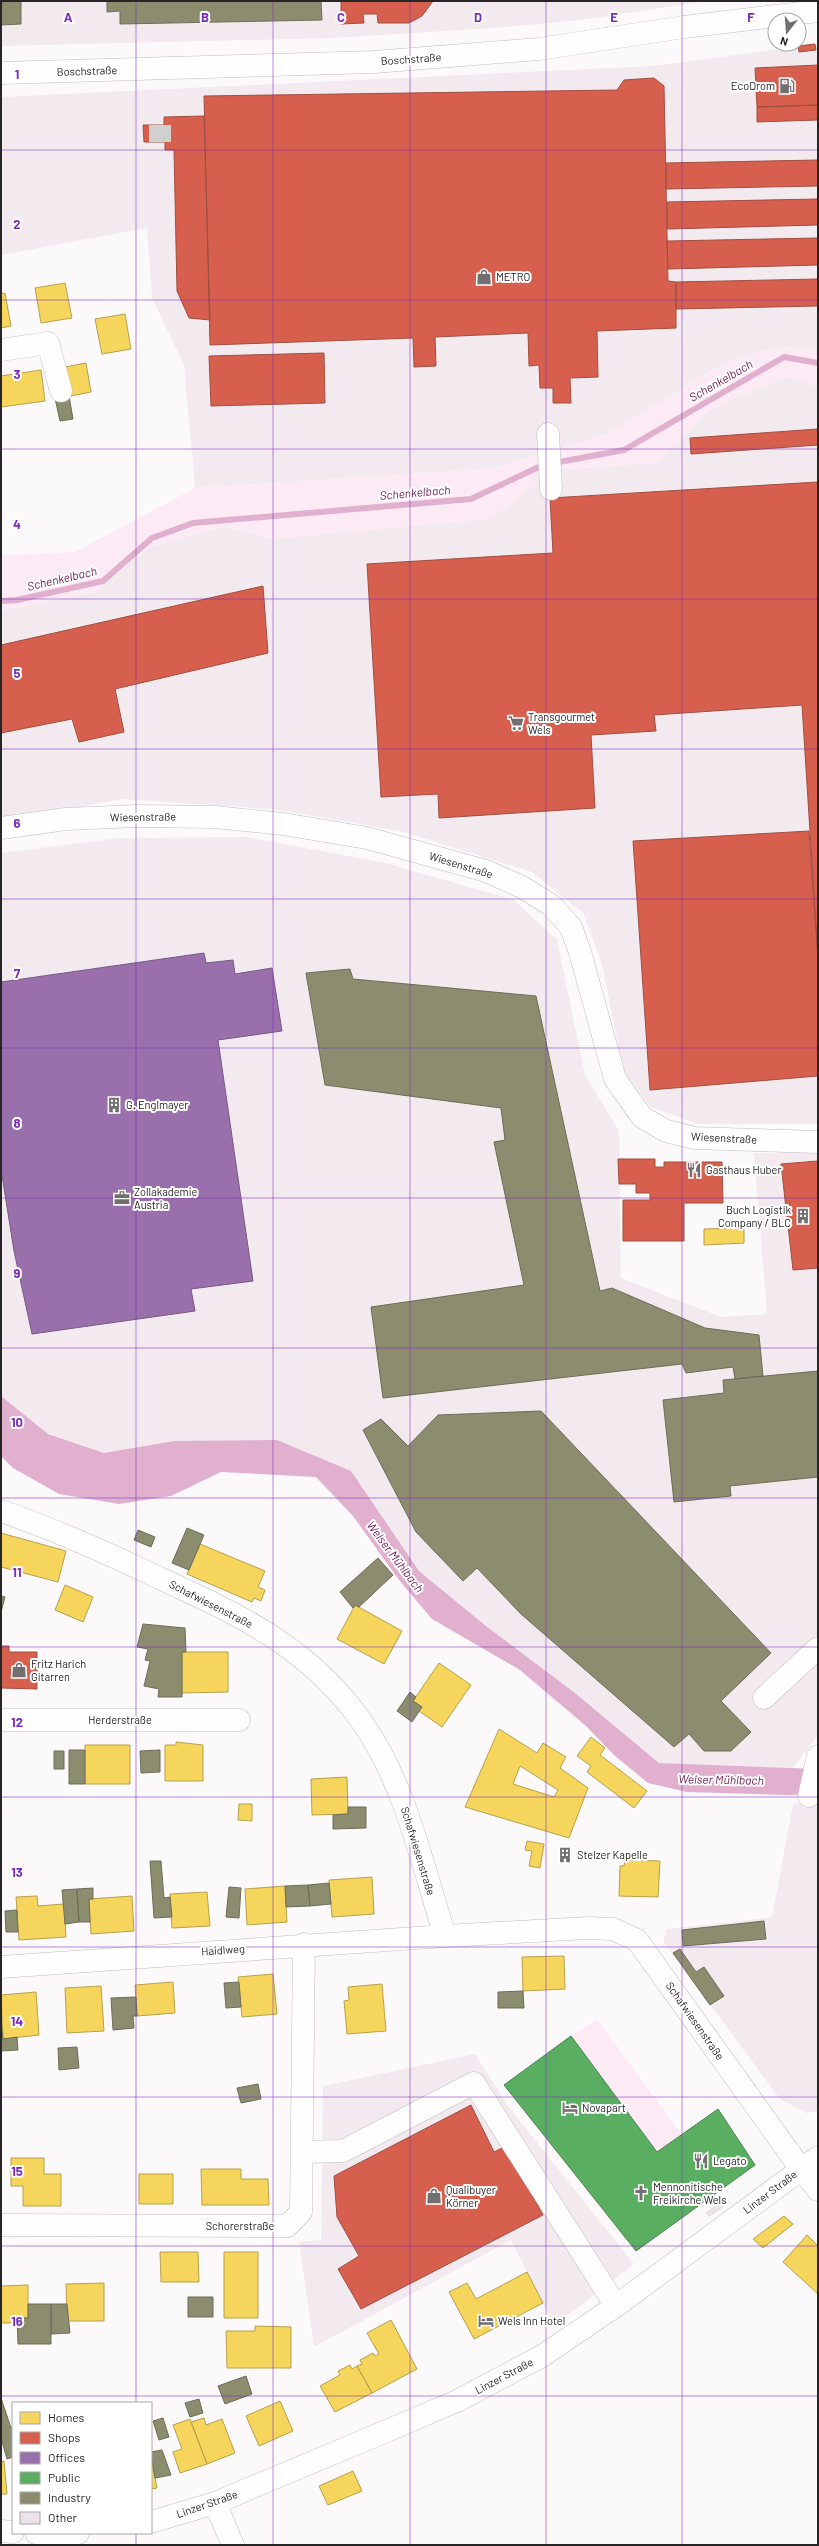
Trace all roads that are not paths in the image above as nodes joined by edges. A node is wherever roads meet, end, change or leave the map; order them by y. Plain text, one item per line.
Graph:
1 (818, 11) edge
2 (1, 73) edge
3 (1, 350) edge
4 (61, 391) dead end
5 (548, 434) dead end
6 (551, 489) dead end
7 (1, 828) edge
8 (818, 1142) edge
9 (1, 1512) edge
10 (818, 1648) edge
11 (764, 1698) dead end
12 (1, 1720) edge
13 (239, 1720) dead end
14 (816, 1762) edge
15 (809, 1796) dead end
16 (444, 1936) junction
17 (304, 1944) junction
18 (1, 1967) edge
19 (302, 2152) junction
20 (809, 2163) edge
21 (818, 2190) edge
22 (1, 2225) edge
23 (616, 2306) junction
24 (215, 2503) junction
25 (152, 2522) edge
26 (233, 2545) edge

1 - 2 street, Boschstraße
3 - 4 street
5 - 6 street
7 - 8 street, Wiesenstraße
9 - 16 street, Schafwiesenstraße
10 - 11 street
12 - 13 street, Herderstraße
14 - 15 street
16 - 17 street, Haidlweg
16 - 20 street, Schafwiesenstraße
17 - 18 street, Haidlweg
17 - 19 street, Schorerstraße
19 - 22 street, Schorerstraße
19 - 23 street
20 - 21 street, Schafwiesenstraße
20 - 23 street, Linzer Straße
23 - 24 street, Linzer Straße
24 - 25 street, Linzer Straße
24 - 26 street

